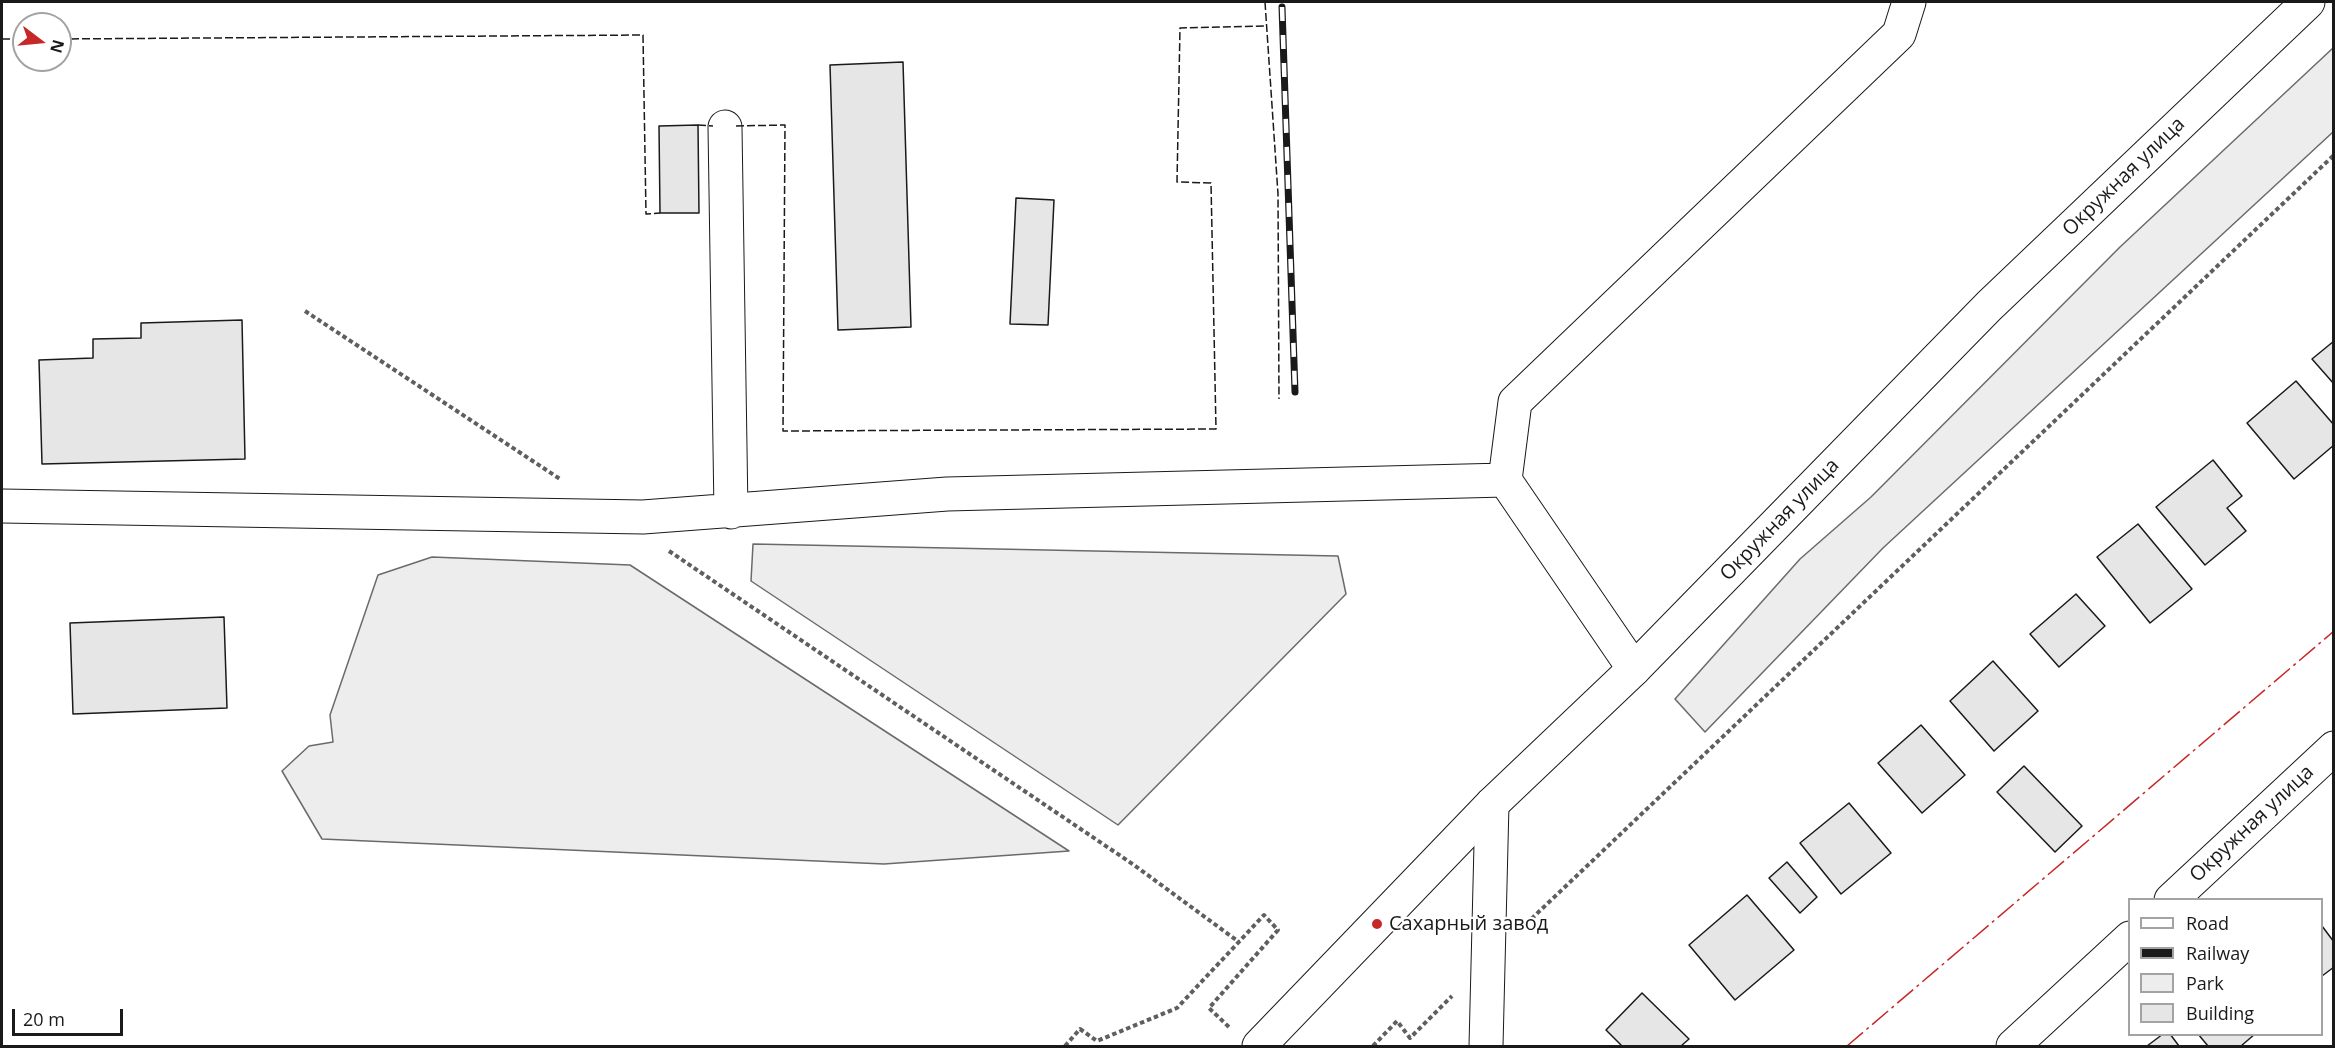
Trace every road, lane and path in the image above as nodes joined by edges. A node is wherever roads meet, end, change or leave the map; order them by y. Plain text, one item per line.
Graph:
1 (1909, 2) edge
2 (2308, 2) edge
3 (725, 127) dead end
4 (2334, 155) edge
5 (305, 311) dead end
6 (1504, 480) junction
7 (569, 484) dead end
8 (2, 507) edge
9 (730, 512) junction
10 (667, 550) dead end
11 (1634, 669) junction
12 (2334, 748) edge
13 (1492, 804) junction
14 (2173, 898) edge
15 (2128, 940) edge
16 (1239, 942) junction
17 (1488, 960) junction
18 (1209, 1008) dead end
19 (1065, 1047) edge
20 (1259, 1047) edge
21 (1373, 1047) edge
22 (1486, 1047) edge
23 (2013, 1047) edge

1 - 6 main road
2 - 11 main road, Окружная улица
3 - 9 main road
4 - 17 path
5 - 7 path
6 - 9 main road
6 - 11 main road
8 - 9 main road
10 - 16 path
11 - 13 main road, Окружная улица
12 - 14 main road, Окружная улица
13 - 17 main road
13 - 20 main road, Окружная улица
15 - 23 main road
16 - 18 path
16 - 19 path
17 - 21 path
17 - 22 main road

